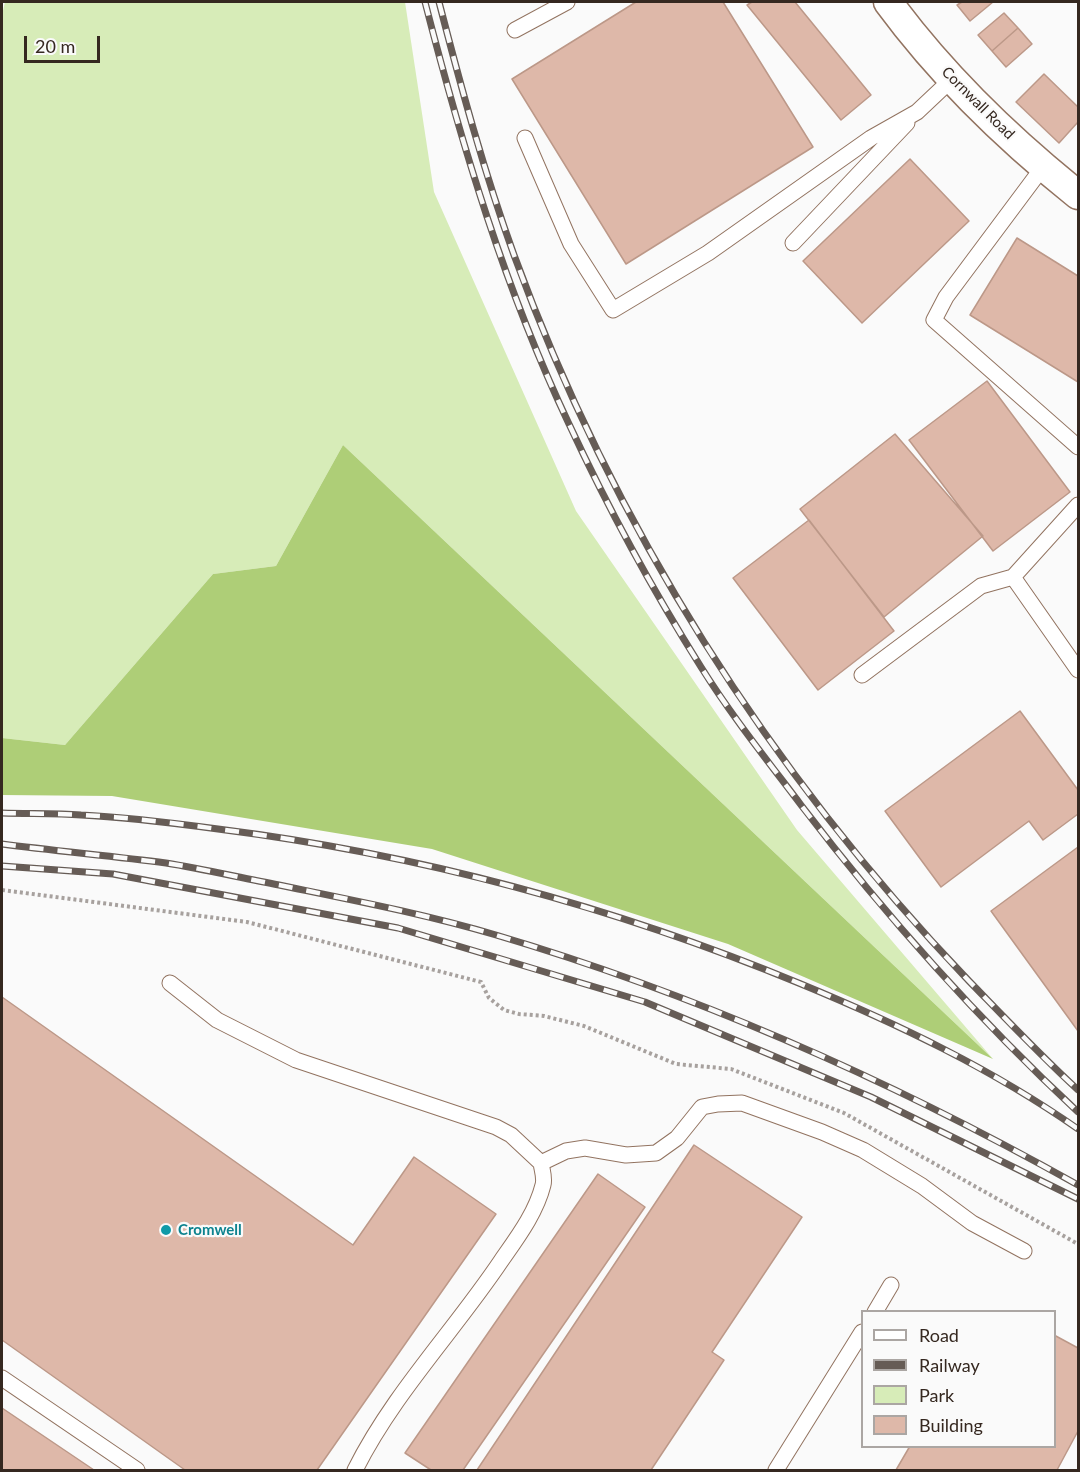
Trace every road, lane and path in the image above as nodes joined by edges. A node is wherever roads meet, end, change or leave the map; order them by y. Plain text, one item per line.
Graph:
1 (567, 2) edge
2 (888, 2) edge
3 (515, 30) dead end
4 (952, 79) junction
5 (917, 112) junction
6 (525, 138) dead end
7 (1043, 167) junction
8 (1078, 195) edge
9 (793, 243) dead end
10 (1078, 447) edge
11 (1078, 505) edge
12 (1013, 577) junction
13 (1078, 670) edge
14 (862, 675) dead end
15 (2, 890) edge
16 (170, 983) dead end
17 (541, 1163) junction
18 (1078, 1244) edge
19 (1024, 1251) dead end
20 (891, 1285) dead end
21 (876, 1310) edge
22 (861, 1334) edge
23 (2, 1378) edge
24 (136, 1470) edge
25 (355, 1470) edge
26 (776, 1470) edge

1 - 3 lane
2 - 4 street, Cornwall Road
4 - 5 lane
4 - 7 street, Cornwall Road
5 - 6 lane
5 - 9 lane
7 - 8 street, Cornwall Road
7 - 10 lane
11 - 12 lane
12 - 13 lane
12 - 14 lane
15 - 18 path
16 - 17 lane
17 - 19 lane
17 - 25 lane
20 - 21 lane
22 - 26 lane
23 - 24 lane

